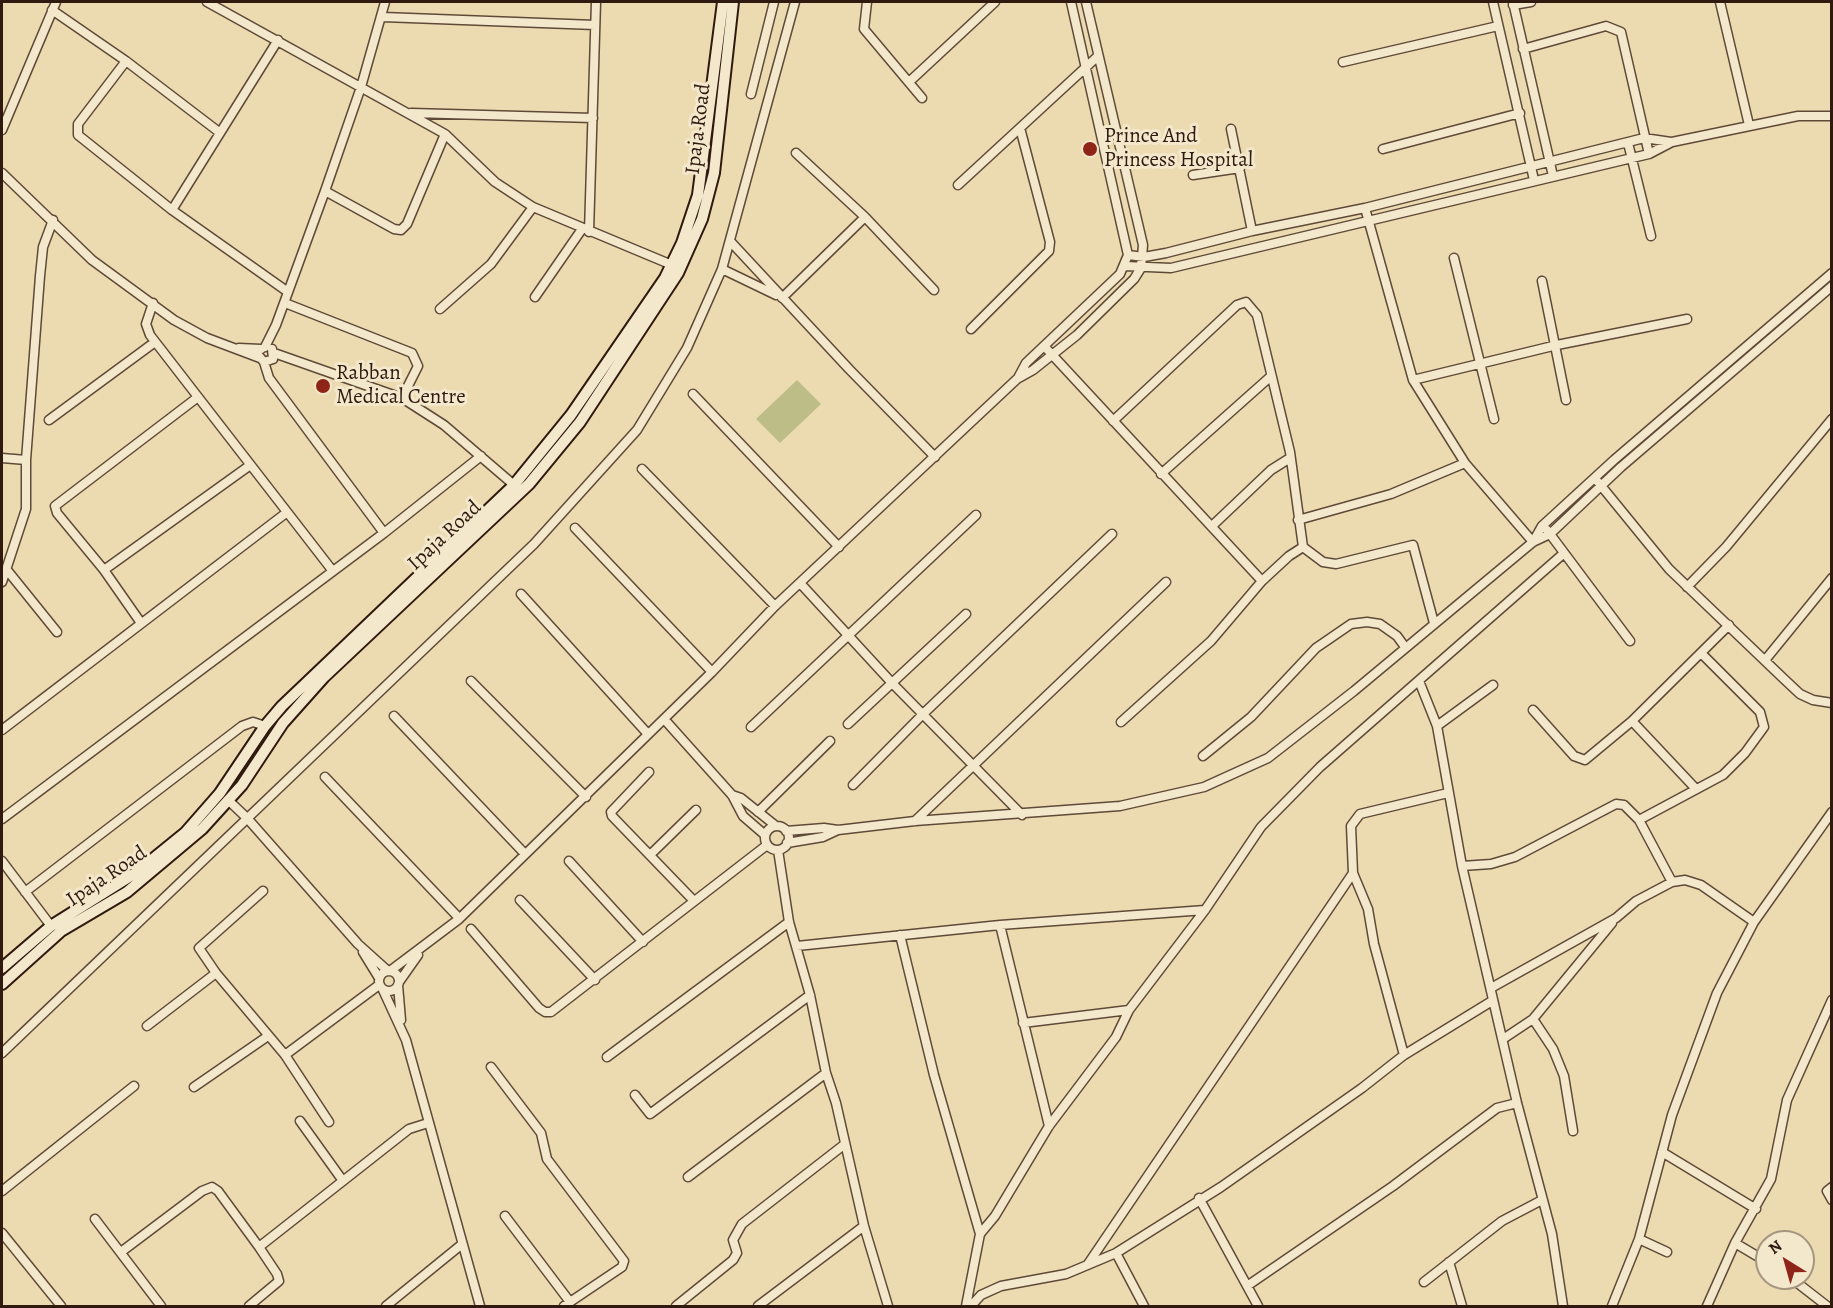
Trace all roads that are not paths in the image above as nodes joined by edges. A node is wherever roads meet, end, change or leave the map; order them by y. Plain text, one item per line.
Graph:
1 (207, 2) edge
2 (227, 2) edge
3 (385, 2) edge
4 (596, 2) edge
5 (774, 2) edge
6 (795, 2) edge
7 (867, 2) edge
8 (995, 2) edge
9 (1071, 2) edge
10 (1086, 2) edge
11 (1494, 2) edge
12 (1531, 2) edge
13 (1720, 2) edge
14 (728, 3) edge
15 (1513, 3) edge
16 (54, 6) edge
17 (221, 10) junction
18 (383, 17) junction
19 (595, 25) junction
20 (1498, 26) junction
21 (278, 40) junction
22 (1523, 49) junction
23 (1098, 56) junction
24 (126, 61) junction
25 (1343, 62) dead end
26 (1084, 69) junction
27 (909, 82) junction
28 (361, 87) junction
29 (751, 94) dead end
30 (922, 98) dead end
31 (408, 113) junction
32 (1520, 113) junction
33 (1832, 116) edge
34 (593, 118) junction
35 (1749, 125) junction
36 (1020, 128) junction
37 (1231, 129) dead end
38 (2, 130) edge
39 (219, 132) junction
40 (445, 134) junction
41 (1644, 138) junction
42 (1672, 142) junction
43 (1628, 143) junction
44 (1383, 149) dead end
45 (796, 153) dead end
46 (1649, 154) junction
47 (1632, 158) junction
48 (1549, 160) junction
49 (1530, 166) junction
50 (1240, 168) junction
51 (2, 173) edge
52 (1193, 175) dead end
53 (1552, 176) junction
54 (1534, 180) junction
55 (958, 185) dead end
56 (325, 191) junction
57 (533, 207) junction
58 (1365, 208) junction
59 (172, 210) junction
60 (865, 217) junction
61 (1369, 219) junction
62 (53, 220) junction
63 (586, 230) junction
64 (1252, 231) junction
65 (1650, 236) dead end
66 (730, 241) junction
67 (1128, 255) junction
68 (1144, 257) junction
69 (1454, 258) dead end
70 (672, 265) junction
71 (1125, 266) junction
72 (1141, 268) junction
73 (722, 269) junction
74 (1832, 273) edge
75 (1542, 281) dead end
76 (1832, 286) edge
77 (934, 290) dead end
78 (288, 292) junction
79 (535, 297) dead end
80 (782, 298) junction
81 (153, 303) junction
82 (285, 303) junction
83 (440, 309) dead end
84 (1687, 319) dead end
85 (276, 325) junction
86 (971, 329) dead end
87 (155, 342) junction
88 (1557, 345) junction
89 (1044, 346) junction
90 (1747, 346) junction
91 (233, 347) junction
92 (263, 348) junction
93 (1754, 354) junction
94 (1052, 355) junction
95 (269, 357) junction
96 (1478, 363) junction
97 (1270, 377) junction
98 (1017, 378) junction
99 (1413, 380) junction
100 (693, 394) dead end
101 (198, 397) junction
102 (402, 398) junction
103 (1566, 400) dead end
104 (1494, 418) dead end
105 (576, 419) junction
106 (1832, 419) edge
107 (49, 420) dead end
108 (1113, 421) junction
109 (481, 456) junction
110 (935, 457) junction
111 (2, 458) edge
112 (1290, 458) junction
113 (26, 460) junction
114 (1465, 463) junction
115 (249, 466) junction
116 (642, 469) dead end
117 (1161, 474) junction
118 (1594, 478) junction
119 (514, 485) junction
120 (1601, 486) junction
121 (286, 513) junction
122 (976, 515) dead end
123 (1298, 520) junction
124 (1212, 526) junction
125 (1542, 526) junction
126 (575, 528) dead end
127 (384, 533) junction
128 (1112, 534) dead end
129 (1550, 534) junction
130 (1533, 542) junction
131 (839, 547) junction
132 (1303, 547) junction
133 (1563, 554) junction
134 (7, 570) junction
135 (104, 570) junction
136 (332, 570) junction
137 (1832, 578) edge
138 (1263, 581) junction
139 (2, 582) edge
140 (1166, 582) dead end
141 (800, 583) junction
142 (1687, 586) junction
143 (521, 594) dead end
144 (775, 606) junction
145 (966, 614) dead end
146 (141, 623) junction
147 (1434, 623) junction
148 (1729, 625) junction
149 (57, 632) dead end
150 (847, 636) junction
151 (1630, 641) dead end
152 (1405, 647) junction
153 (1701, 653) junction
154 (1766, 659) junction
155 (712, 672) junction
156 (471, 681) dead end
157 (1419, 681) junction
158 (892, 683) junction
159 (1493, 686) dead end
160 (1832, 703) edge
161 (1533, 710) dead end
162 (923, 714) junction
163 (394, 716) dead end
164 (664, 719) junction
165 (1632, 721) junction
166 (1121, 722) dead end
167 (848, 724) dead end
168 (265, 726) junction
169 (1437, 726) junction
170 (751, 727) dead end
171 (2, 730) edge
172 (647, 733) junction
173 (830, 741) dead end
174 (1203, 756) dead end
175 (974, 765) junction
176 (649, 772) dead end
177 (325, 777) dead end
178 (853, 785) dead end
179 (1696, 789) junction
180 (1448, 793) junction
181 (732, 795) junction
182 (586, 797) junction
183 (228, 800) junction
184 (696, 810) dead end
185 (758, 812) junction
186 (1832, 812) edge
187 (1022, 815) junction
188 (247, 818) junction
189 (2, 819) edge
190 (1639, 820) junction
191 (915, 821) junction
192 (776, 826) junction
193 (838, 830) junction
194 (786, 831) junction
195 (765, 835) junction
196 (788, 843) junction
197 (767, 845) junction
198 (778, 850) junction
199 (525, 854) junction
200 (650, 855) junction
201 (2, 861) edge
202 (569, 861) dead end
203 (1462, 866) junction
204 (1353, 873) junction
205 (1672, 882) junction
206 (263, 891) dead end
207 (25, 892) junction
208 (520, 900) dead end
209 (694, 901) junction
210 (1205, 910) junction
211 (459, 918) junction
212 (1616, 918) junction
213 (789, 922) junction
214 (1754, 922) junction
215 (1000, 925) junction
216 (51, 926) junction
217 (471, 929) dead end
218 (900, 935) junction
219 (643, 942) junction
220 (358, 944) junction
221 (797, 946) junction
222 (422, 949) junction
223 (2, 968) edge
224 (389, 971) junction
225 (216, 973) junction
226 (595, 980) junction
227 (2, 984) edge
228 (381, 984) junction
229 (398, 984) junction
230 (1491, 988) junction
231 (810, 995) junction
232 (1492, 1000) junction
233 (1832, 1000) edge
234 (1129, 1010) junction
235 (1533, 1019) junction
236 (1023, 1023) junction
237 (147, 1026) dead end
238 (402, 1027) junction
239 (268, 1036) junction
240 (1503, 1039) junction
241 (2, 1053) edge
242 (285, 1055) junction
243 (1404, 1055) junction
244 (607, 1057) dead end
245 (491, 1067) dead end
246 (826, 1073) junction
247 (134, 1086) dead end
248 (194, 1087) dead end
249 (635, 1095) dead end
250 (1516, 1103) junction
251 (300, 1121) dead end
252 (329, 1122) dead end
253 (428, 1123) junction
254 (1049, 1126) junction
255 (1573, 1131) dead end
256 (845, 1144) junction
257 (1662, 1152) junction
258 (688, 1177) dead end
259 (343, 1181) junction
260 (1832, 1187) edge
261 (2, 1191) edge
262 (1200, 1198) junction
263 (1542, 1200) junction
264 (1832, 1200) edge
265 (1756, 1209) junction
266 (505, 1216) dead end
267 (95, 1219) dead end
268 (864, 1226) junction
269 (2, 1233) edge
270 (980, 1234) junction
271 (1639, 1239) junction
272 (1735, 1243) junction
273 (461, 1245) junction
274 (259, 1247) junction
275 (121, 1252) junction
276 (1667, 1252) dead end
277 (1116, 1253) junction
278 (1755, 1255) edge
279 (1449, 1262) junction
280 (1088, 1265) junction
281 (1424, 1282) dead end
282 (1247, 1286) junction
283 (1806, 1290) edge
284 (888, 1303) edge
285 (567, 1304) edge
286 (477, 1305) edge
287 (61, 1306) edge
288 (161, 1306) edge
289 (249, 1306) edge
290 (386, 1306) edge
291 (676, 1306) edge
292 (758, 1306) edge
293 (878, 1306) edge
294 (966, 1306) edge
295 (971, 1306) edge
296 (1144, 1306) edge
297 (1257, 1306) edge
298 (1462, 1306) edge
299 (1563, 1306) edge
300 (1612, 1306) edge
301 (1707, 1306) edge
302 (1827, 1306) edge

1 - 17 street
2 - 17 street
3 - 18 street
4 - 19 street
5 - 29 street
6 - 66 street
7 - 27 street
8 - 27 street
9 - 26 street
10 - 23 street
11 - 20 street
12 - 15 street
13 - 35 street
14 - 70 main road, Ipaja Road
14 - 105 main road, Ipaja Road
15 - 22 street
16 - 24 street
16 - 38 street
17 - 21 street
18 - 19 street
18 - 28 street
19 - 34 street
20 - 25 street
20 - 32 street
21 - 28 street
21 - 39 street
22 - 41 street
22 - 48 street
23 - 26 street
23 - 68 street
24 - 39 street
24 - 59 street
26 - 36 street
26 - 67 street
27 - 30 street
28 - 31 street
28 - 56 street
31 - 34 street
31 - 40 street
32 - 44 street
32 - 49 street
33 - 35 street
34 - 63 street
35 - 42 street
36 - 55 street
36 - 86 street
37 - 50 street
39 - 59 street
40 - 56 street
40 - 57 street
41 - 42 street
41 - 43 street
41 - 46 street
42 - 46 street
43 - 47 street
43 - 48 street
45 - 60 street
46 - 47 street
47 - 53 street
47 - 65 street
48 - 49 street
48 - 53 street
49 - 54 street
49 - 58 street
50 - 52 street
50 - 64 street
51 - 62 street
53 - 54 street
54 - 61 street
56 - 78 street
57 - 63 street
57 - 83 street
58 - 61 street
58 - 64 street
59 - 78 street
60 - 77 street
60 - 80 street
61 - 72 street
61 - 99 street
62 - 81 street
62 - 113 street
63 - 70 street
63 - 79 street
64 - 68 street
66 - 73 street
66 - 80 street
67 - 68 street
67 - 71 street
68 - 72 street
69 - 96 street
70 - 105 main road, Ipaja Road
71 - 72 street
71 - 89 street
72 - 94 street
73 - 80 street
73 - 188 street
74 - 90 street
75 - 88 street
76 - 93 street
78 - 82 street
80 - 110 street
81 - 87 street
81 - 91 street
82 - 85 street
82 - 102 street
84 - 88 street
85 - 92 street
85 - 95 street
87 - 101 street
87 - 107 street
88 - 96 street
88 - 103 street
89 - 94 street
89 - 98 street
90 - 93 street
90 - 118 street
91 - 92 street
91 - 95 street
92 - 95 street
93 - 120 street
94 - 98 street
94 - 108 street
95 - 102 street
95 - 127 street
96 - 99 street
96 - 104 street
97 - 108 street
97 - 112 street
97 - 117 street
98 - 110 street
99 - 114 street
100 - 131 street
101 - 115 street
101 - 135 street
102 - 109 street
105 - 119 main road, Ipaja Road
105 - 183 main road, Ipaja Road
106 - 142 street
108 - 117 street
109 - 119 street
109 - 127 street
110 - 131 street
111 - 113 street
112 - 123 street
112 - 124 street
113 - 134 street
114 - 123 street
114 - 130 street
115 - 121 street
115 - 135 street
116 - 144 street
117 - 124 street
118 - 120 street
118 - 125 street
119 - 168 main road, Ipaja Road
120 - 129 street
120 - 142 street
121 - 136 street
121 - 146 street
122 - 150 street
123 - 132 street
124 - 138 street
125 - 129 street
125 - 130 street
126 - 155 street
127 - 136 street
128 - 162 street
129 - 130 street
129 - 133 street
130 - 147 street
131 - 141 street
132 - 138 street
132 - 147 street
133 - 151 street
133 - 157 street
134 - 139 street
134 - 149 street
135 - 146 street
136 - 189 street
137 - 154 street
138 - 166 street
140 - 175 street
141 - 144 street
141 - 150 street
142 - 148 street
143 - 172 street
144 - 155 street
145 - 158 street
146 - 171 street
147 - 152 street
148 - 153 street
148 - 154 street
150 - 158 street
150 - 170 street
152 - 174 street
152 - 187 street
153 - 165 street
153 - 179 street
154 - 160 street
155 - 164 street
156 - 182 street
157 - 169 street
157 - 210 street
158 - 162 street
158 - 167 street
159 - 169 street
161 - 165 street
162 - 175 street
162 - 178 street
163 - 199 street
164 - 172 street
164 - 181 street
165 - 179 street
168 - 207 street
168 - 216 main road, Ipaja Road
169 - 180 street
172 - 182 street
173 - 185 street
175 - 187 street
175 - 191 street
176 - 200 street
177 - 211 street
179 - 190 street
180 - 203 street
180 - 204 street
181 - 185 street
181 - 195 street
182 - 199 street
183 - 188 street
183 - 227 main road, Ipaja Road
184 - 200 street
185 - 192 street
186 - 214 street
187 - 191 street
188 - 220 street
188 - 241 street
190 - 203 street
190 - 205 street
191 - 193 street
192 - 194 street
192 - 195 street
193 - 194 street
193 - 196 street
194 - 196 street
195 - 197 street
196 - 198 street
197 - 198 street
197 - 209 street
198 - 213 street
199 - 211 street
200 - 209 street
201 - 207 street
202 - 219 street
203 - 230 street
204 - 243 street
204 - 280 street
205 - 212 street
205 - 214 street
206 - 225 street
207 - 216 street
208 - 226 street
209 - 219 street
210 - 215 street
210 - 234 street
211 - 222 street
212 - 230 street
212 - 235 street
213 - 221 street
213 - 244 street
214 - 257 street
215 - 218 street
215 - 236 street
216 - 223 main road, Ipaja Road
217 - 226 street
218 - 221 street
218 - 270 street
219 - 226 street
220 - 224 street
220 - 228 street
221 - 231 street
222 - 224 street
222 - 229 street
224 - 228 street
224 - 229 street
225 - 237 street
225 - 239 street
228 - 229 street
228 - 238 street
228 - 242 street
229 - 238 street
230 - 232 street
231 - 246 street
231 - 249 street
232 - 240 street
232 - 243 street
233 - 265 street
234 - 236 street
234 - 254 street
235 - 240 street
235 - 255 street
236 - 254 street
238 - 253 street
239 - 242 street
239 - 248 street
240 - 250 street
242 - 252 street
243 - 262 street
245 - 285 street
246 - 256 street
246 - 258 street
247 - 261 street
250 - 263 street
250 - 282 street
251 - 259 street
253 - 259 street
253 - 273 street
254 - 270 street
256 - 268 street
256 - 291 street
257 - 265 street
257 - 271 street
259 - 274 street
260 - 264 street
262 - 277 street
262 - 282 street
263 - 279 street
263 - 299 street
265 - 272 street
266 - 285 street
267 - 275 street
268 - 284 street
268 - 292 street
269 - 287 street
270 - 294 street
271 - 276 street
271 - 300 street
272 - 278 street
272 - 301 street
273 - 286 street
273 - 290 street
274 - 275 street
274 - 289 street
275 - 288 street
277 - 280 street
277 - 296 street
279 - 281 street
279 - 298 street
280 - 295 street
282 - 297 street
283 - 302 street
284 - 293 street

